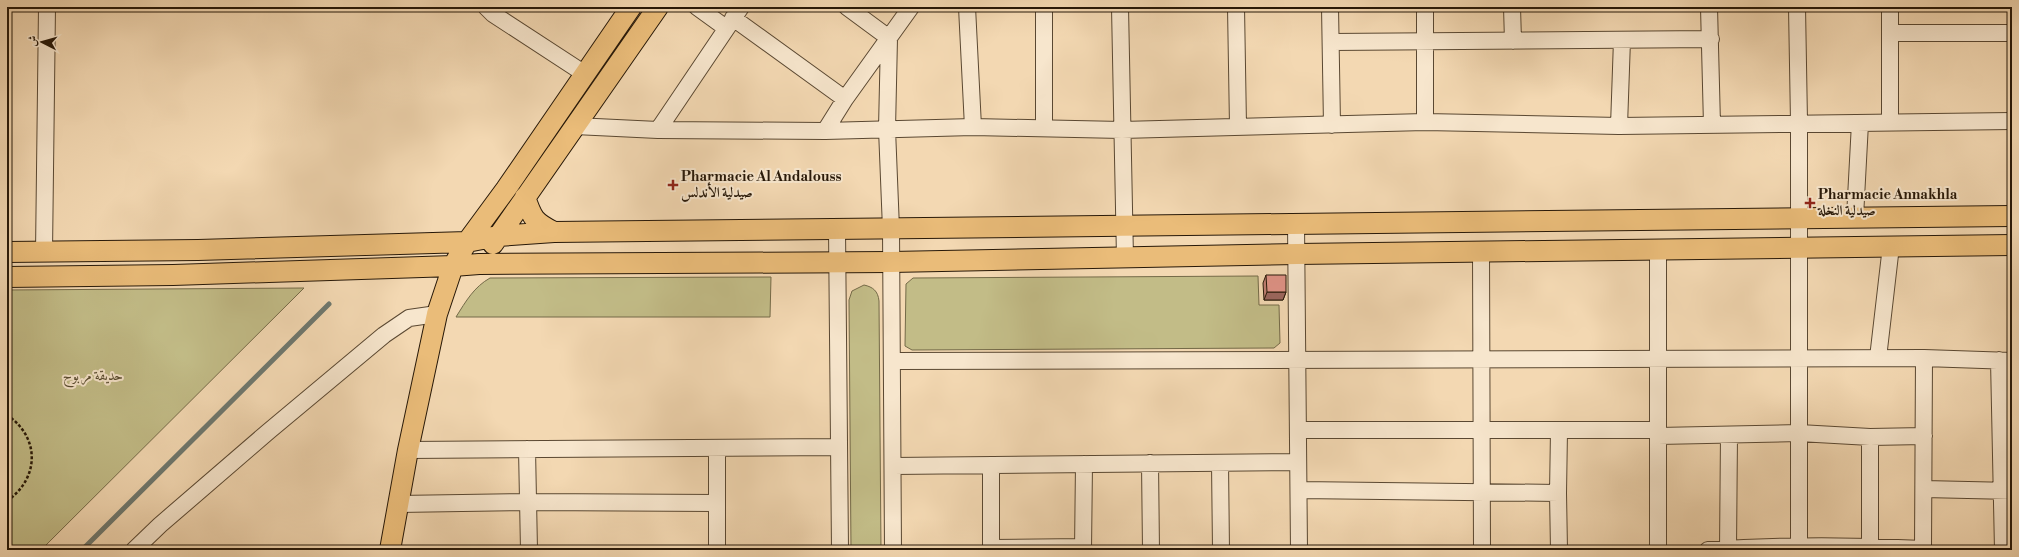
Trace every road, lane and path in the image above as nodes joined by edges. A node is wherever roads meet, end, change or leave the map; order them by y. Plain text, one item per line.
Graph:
1 (47, 7) edge
2 (486, 7) edge
3 (631, 7) edge
4 (658, 7) edge
5 (697, 7) edge
6 (847, 7) edge
7 (911, 7) edge
8 (967, 7) edge
9 (1044, 7) edge
10 (1120, 7) edge
11 (1236, 7) edge
12 (1330, 7) edge
13 (1425, 7) edge
14 (1512, 7) edge
15 (1709, 7) edge
16 (1797, 7) edge
17 (1890, 7) edge
18 (733, 18) edge
19 (2012, 33) edge
20 (1891, 34) junction
21 (889, 38) junction
22 (1711, 39) junction
23 (1622, 40) junction
24 (1425, 41) junction
25 (1513, 41) junction
26 (1331, 42) junction
27 (585, 74) junction
28 (845, 99) junction
29 (2012, 121) edge
30 (1425, 122) junction
31 (1799, 122) junction
32 (1860, 123) junction
33 (1890, 123) junction
34 (1332, 125) junction
35 (1712, 125) junction
36 (575, 126) junction
37 (1238, 126) junction
38 (1619, 126) junction
39 (973, 127) junction
40 (1044, 128) junction
41 (887, 129) junction
42 (658, 130) junction
43 (1122, 130) junction
44 (825, 131) junction
45 (525, 197) junction
46 (2012, 216) edge
47 (1855, 217) junction
48 (1798, 218) junction
49 (1296, 223) junction
50 (1124, 226) junction
51 (838, 229) junction
52 (891, 229) junction
53 (554, 232) junction
54 (498, 236) junction
55 (467, 242) junction
56 (2012, 245) edge
57 (1891, 246) junction
58 (1798, 247) junction
59 (1658, 249) junction
60 (7, 252) edge
61 (44, 252) junction
62 (1481, 252) junction
63 (1297, 254) junction
64 (1125, 258) junction
65 (838, 261) junction
66 (891, 262) junction
67 (479, 264) junction
68 (453, 266) junction
69 (7, 277) edge
70 (43, 277) junction
71 (440, 306) junction
72 (1482, 358) junction
73 (1658, 358) junction
74 (1878, 358) junction
75 (1924, 358) junction
76 (1298, 359) junction
77 (1799, 359) junction
78 (2006, 360) edge
79 (892, 361) junction
80 (7, 415) edge
81 (1298, 430) junction
82 (1482, 430) junction
83 (1559, 431) junction
84 (1658, 433) junction
85 (1799, 433) junction
86 (1729, 435) junction
87 (1924, 436) junction
88 (1870, 437) junction
89 (839, 446) junction
90 (717, 448) junction
91 (527, 449) junction
92 (408, 450) junction
93 (1298, 462) junction
94 (1150, 463) junction
95 (1220, 463) junction
96 (1084, 464) junction
97 (991, 465) junction
98 (893, 466) junction
99 (1924, 489) junction
100 (1299, 490) junction
101 (2007, 491) edge
102 (1482, 493) junction
103 (1558, 493) junction
104 (7, 501) edge
105 (528, 502) junction
106 (717, 503) junction
107 (398, 504) junction
108 (1870, 546) junction
109 (1799, 548) edge
110 (991, 549) edge
111 (1083, 549) edge
112 (1728, 549) junction
113 (1923, 549) edge
114 (134, 550) edge
115 (390, 550) edge
116 (529, 550) edge
117 (717, 550) edge
118 (840, 550) edge
119 (893, 550) edge
120 (1151, 550) edge
121 (1221, 550) edge
122 (1299, 550) edge
123 (1482, 550) edge
124 (1559, 550) edge
125 (1658, 550) edge
126 (1708, 550) edge
127 (2003, 550) edge

1 - 61 street
2 - 27 street
3 - 27 main road
4 - 36 main road
5 - 18 street
6 - 21 street
7 - 21 street
8 - 39 street
9 - 40 street
10 - 43 street
11 - 37 street
12 - 26 street
13 - 24 street
14 - 25 street
15 - 22 street
16 - 31 street
17 - 20 street
18 - 28 street
18 - 42 street
19 - 20 street
20 - 33 street
21 - 28 street
21 - 41 street
22 - 23 street
22 - 35 street
23 - 25 street
23 - 38 street
24 - 25 street
24 - 26 street
24 - 30 street
26 - 34 street
27 - 55 main road
28 - 44 street
29 - 33 street
30 - 34 street
30 - 38 street
31 - 32 street
31 - 35 street
31 - 48 street
32 - 33 street
32 - 47 street
34 - 37 street
35 - 38 street
36 - 42 street
36 - 45 main road
37 - 43 street
39 - 40 street
39 - 41 street
40 - 43 street
41 - 44 street
41 - 52 street
42 - 44 street
43 - 50 street
45 - 53 main road
45 - 54 main road
46 - 47 main road
47 - 48 main road
48 - 49 main road
48 - 58 street
49 - 50 main road
49 - 63 street
50 - 52 main road
50 - 64 street
51 - 52 main road
51 - 53 main road
51 - 65 street
52 - 66 street
53 - 54 main road
54 - 55 main road
54 - 67 main road
55 - 61 main road
55 - 68 main road
56 - 57 main road
57 - 58 main road
57 - 74 street
58 - 59 main road
58 - 77 street
59 - 62 main road
59 - 73 street
60 - 61 main road
61 - 70 main road
62 - 63 main road
62 - 72 street
63 - 64 main road
63 - 76 street
64 - 66 main road
65 - 66 main road
65 - 67 main road
65 - 89 street
66 - 79 street
67 - 68 main road
67 - 71 main road
68 - 70 main road
68 - 71 main road
69 - 70 main road
71 - 92 main road
71 - 114 street
72 - 73 street
72 - 76 street
72 - 82 street
73 - 77 street
73 - 84 street
74 - 75 street
74 - 77 street
75 - 78 street
75 - 87 street
76 - 79 street
76 - 81 street
77 - 85 street
78 - 101 street
79 - 98 street
80 - 104 path
81 - 82 street
81 - 93 street
82 - 83 street
82 - 102 street
83 - 84 street
83 - 103 street
84 - 86 street
84 - 125 street
85 - 86 street
85 - 88 street
85 - 109 street
86 - 112 street
87 - 88 street
87 - 99 street
88 - 108 street
89 - 90 street
89 - 118 street
90 - 91 street
90 - 106 street
91 - 92 street
91 - 105 street
92 - 107 main road
93 - 95 street
93 - 100 street
94 - 95 street
94 - 96 street
94 - 120 street
95 - 121 street
96 - 97 street
96 - 111 street
97 - 98 street
97 - 110 street
98 - 119 street
99 - 101 street
99 - 113 street
100 - 102 street
100 - 122 street
101 - 127 street
102 - 103 street
102 - 123 street
103 - 124 street
105 - 106 street
105 - 107 street
105 - 116 street
106 - 117 street
107 - 115 main road
108 - 109 street
108 - 113 street
109 - 112 street
110 - 111 street
112 - 126 street

